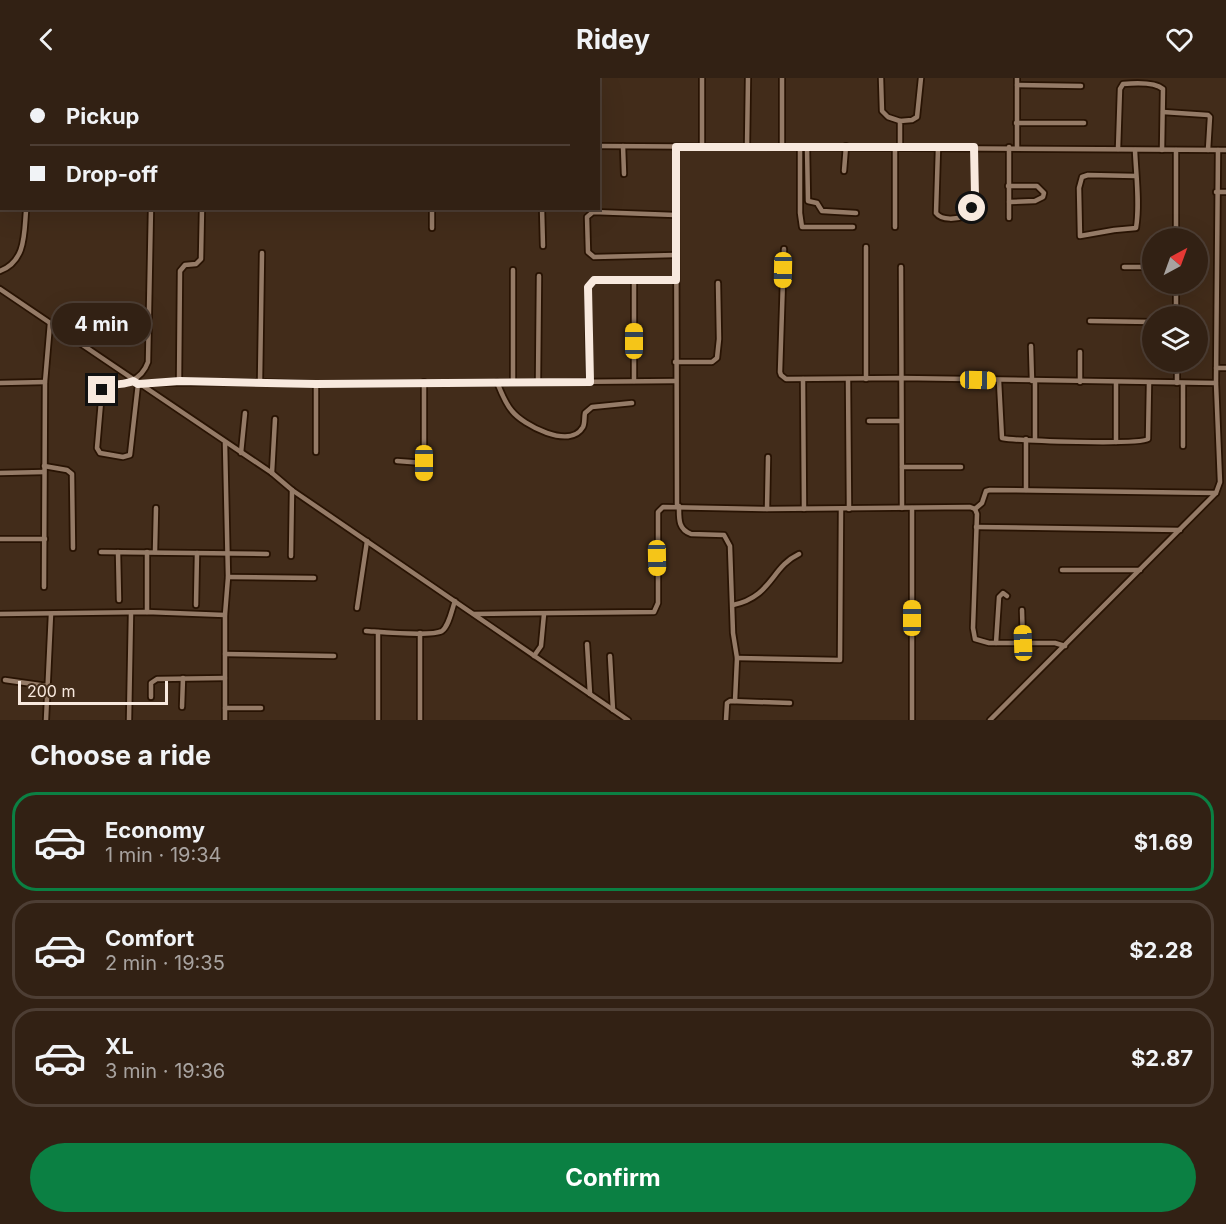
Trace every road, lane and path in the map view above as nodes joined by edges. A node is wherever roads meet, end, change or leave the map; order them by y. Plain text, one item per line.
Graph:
1 (702, 78) edge
2 (748, 78) edge
3 (782, 78) edge
4 (881, 78) edge
5 (921, 78) edge
6 (1017, 78) edge
7 (1017, 85) junction
8 (1081, 86) dead end
9 (1163, 112) junction
10 (900, 121) junction
11 (1016, 123) junction
12 (1084, 123) dead end
13 (600, 146) edge
14 (623, 146) junction
15 (676, 147) junction
16 (702, 147) junction
17 (747, 147) junction
18 (782, 147) junction
19 (800, 147) junction
20 (807, 147) junction
21 (846, 147) junction
22 (897, 147) junction
23 (974, 147) junction
24 (1009, 147) junction
25 (1017, 147) junction
26 (938, 148) junction
27 (1118, 149) junction
28 (1136, 150) junction
29 (1162, 150) junction
30 (1176, 150) junction
31 (1208, 150) junction
32 (1218, 150) junction
33 (1226, 150) edge
34 (844, 171) dead end
35 (624, 174) dead end
36 (1136, 176) junction
37 (1008, 186) junction
38 (1216, 192) junction
39 (1226, 192) edge
40 (1009, 202) junction
41 (26, 210) dead end
42 (151, 210) edge
43 (202, 210) edge
44 (432, 210) edge
45 (542, 210) edge
46 (856, 213) dead end
47 (675, 215) junction
48 (1009, 218) dead end
49 (854, 227) dead end
50 (895, 227) dead end
51 (432, 228) dead end
52 (1176, 228) edge
53 (543, 246) dead end
54 (866, 248) dead end
55 (784, 249) dead end
56 (262, 253) dead end
57 (675, 255) junction
58 (902, 267) dead end
59 (1124, 267) dead end
60 (1142, 267) edge
61 (513, 270) dead end
62 (0, 271) edge
63 (539, 276) dead end
64 (634, 280) junction
65 (676, 280) junction
66 (718, 283) dead end
67 (0, 289) edge
68 (1090, 321) dead end
69 (1142, 322) edge
70 (50, 323) junction
71 (1031, 346) dead end
72 (1080, 352) dead end
73 (675, 362) junction
74 (1216, 368) junction
75 (1226, 368) edge
76 (1177, 372) edge
77 (901, 378) junction
78 (848, 379) junction
79 (866, 379) junction
80 (803, 380) junction
81 (180, 381) junction
82 (538, 381) junction
83 (634, 381) junction
84 (676, 381) junction
85 (999, 381) junction
86 (1033, 381) junction
87 (45, 382) junction
88 (136, 382) junction
89 (260, 382) junction
90 (424, 382) junction
91 (497, 382) junction
92 (513, 382) junction
93 (590, 382) junction
94 (1080, 382) junction
95 (1116, 382) junction
96 (0, 383) edge
97 (1149, 383) junction
98 (1177, 383) junction
99 (1183, 383) junction
100 (1216, 383) junction
101 (316, 384) junction
102 (1217, 401) junction
103 (1226, 401) edge
104 (632, 403) dead end
105 (245, 413) dead end
106 (275, 419) dead end
107 (902, 421) junction
108 (869, 422) dead end
109 (1219, 437) junction
110 (1226, 437) edge
111 (1026, 439) junction
112 (1035, 439) junction
113 (1116, 442) junction
114 (225, 443) junction
115 (1183, 446) dead end
116 (316, 452) dead end
117 (241, 453) junction
118 (768, 457) dead end
119 (397, 461) dead end
120 (424, 463) junction
121 (902, 467) junction
122 (961, 468) dead end
123 (44, 469) junction
124 (0, 473) edge
125 (272, 473) junction
126 (424, 475) dead end
127 (292, 490) junction
128 (1026, 490) junction
129 (1216, 493) junction
130 (678, 506) junction
131 (156, 508) dead end
132 (902, 508) junction
133 (912, 508) junction
134 (767, 509) junction
135 (804, 509) junction
136 (841, 509) junction
137 (849, 509) junction
138 (975, 509) junction
139 (976, 527) junction
140 (1180, 530) junction
141 (0, 539) edge
142 (45, 539) junction
143 (367, 541) junction
144 (73, 548) dead end
145 (101, 552) dead end
146 (118, 552) junction
147 (147, 552) junction
148 (155, 552) junction
149 (197, 553) junction
150 (227, 553) junction
151 (799, 554) dead end
152 (267, 555) dead end
153 (291, 556) dead end
154 (1062, 570) dead end
155 (1140, 570) junction
156 (228, 577) junction
157 (314, 578) dead end
158 (44, 587) dead end
159 (1007, 596) dead end
160 (119, 600) dead end
161 (455, 601) junction
162 (196, 605) dead end
163 (733, 606) junction
164 (357, 608) dead end
165 (1022, 610) dead end
166 (147, 612) junction
167 (131, 613) junction
168 (0, 614) edge
169 (51, 614) junction
170 (474, 614) junction
171 (544, 614) junction
172 (225, 615) junction
173 (366, 631) dead end
174 (378, 632) junction
175 (420, 633) junction
176 (996, 643) junction
177 (1023, 643) junction
178 (587, 644) dead end
179 (1065, 646) junction
180 (225, 654) junction
181 (333, 656) dead end
182 (534, 656) junction
183 (610, 656) dead end
184 (737, 658) junction
185 (183, 678) junction
186 (225, 678) junction
187 (5, 680) dead end
188 (47, 686) junction
189 (590, 694) junction
190 (151, 697) dead end
191 (735, 701) junction
192 (790, 703) dead end
193 (182, 706) dead end
194 (225, 708) junction
195 (261, 708) dead end
196 (613, 710) junction
197 (46, 720) edge
198 (129, 720) edge
199 (225, 720) edge
200 (378, 720) edge
201 (420, 720) edge
202 (628, 720) edge
203 (726, 720) edge
204 (912, 720) edge
205 (990, 720) edge

1 - 16 street
2 - 17 street
3 - 18 street
4 - 10 street
5 - 10 street
6 - 7 street
7 - 8 street
7 - 11 street
9 - 27 street
9 - 29 street
9 - 31 street
10 - 22 street
11 - 12 street
11 - 25 street
13 - 14 street
14 - 15 street
14 - 35 street
15 - 16 street
15 - 47 street
16 - 17 street
17 - 18 street
18 - 19 street
19 - 20 street
19 - 49 street
20 - 21 street
20 - 46 street
21 - 22 street
21 - 34 street
22 - 26 street
22 - 50 street
23 - 24 street
23 - 26 street
23 - 26 street
24 - 25 street
24 - 37 street
25 - 27 street
27 - 28 street
28 - 29 street
28 - 36 street
29 - 30 street
30 - 31 street
30 - 52 street
31 - 32 street
32 - 33 street
32 - 38 street
36 - 36 street
37 - 40 street
37 - 40 street
38 - 39 street
38 - 74 street
40 - 48 street
41 - 62 street
42 - 88 street
43 - 81 street
44 - 51 street
45 - 53 street
47 - 57 street
47 - 57 street
54 - 79 street
55 - 80 street
56 - 89 street
57 - 65 street
58 - 77 street
59 - 60 street
61 - 92 street
63 - 82 street
64 - 65 street
64 - 83 street
64 - 93 street
65 - 73 street
66 - 73 street
67 - 70 street
68 - 69 street
70 - 87 street
70 - 88 street
71 - 86 street
72 - 94 street
73 - 84 street
74 - 75 street
74 - 100 street
76 - 98 street
77 - 79 street
77 - 85 street
77 - 107 street
78 - 79 street
78 - 80 street
78 - 137 street
80 - 135 street
81 - 88 street
81 - 89 street
82 - 92 street
82 - 93 street
83 - 84 street
83 - 93 street
84 - 130 street
85 - 86 street
85 - 111 street
86 - 94 street
86 - 112 street
87 - 96 street
87 - 123 street
88 - 88 street
88 - 114 street
89 - 101 street
90 - 91 street
90 - 101 street
90 - 120 street
91 - 92 street
91 - 104 street
94 - 95 street
95 - 97 street
95 - 113 street
97 - 98 street
97 - 113 street
98 - 99 street
99 - 100 street
99 - 115 street
100 - 102 street
101 - 116 street
102 - 103 street
102 - 109 street
105 - 117 street
106 - 125 street
107 - 108 street
107 - 121 street
109 - 110 street
109 - 129 street
111 - 112 street
111 - 128 street
112 - 113 street
114 - 117 street
114 - 150 street
117 - 125 street
118 - 134 street
119 - 120 street
120 - 126 street
121 - 122 street
121 - 132 street
123 - 124 street
123 - 142 street
123 - 144 street
125 - 127 street
127 - 143 street
127 - 153 street
128 - 129 street
128 - 138 street
129 - 140 street
130 - 134 street
130 - 163 street
130 - 171 street
131 - 148 street
132 - 133 street
132 - 137 street
133 - 138 street
133 - 204 street
134 - 135 street
135 - 136 street
136 - 137 street
136 - 184 street
138 - 139 street
139 - 140 street
139 - 176 street
140 - 155 street
141 - 142 street
142 - 158 street
143 - 161 street
143 - 164 street
145 - 146 street
146 - 147 street
146 - 160 street
147 - 148 street
147 - 166 street
148 - 149 street
149 - 150 street
149 - 162 street
150 - 152 street
150 - 156 street
151 - 163 street
154 - 155 street
155 - 179 street
156 - 157 street
156 - 172 street
159 - 176 street
161 - 170 street
161 - 175 street
163 - 184 street
165 - 177 street
166 - 167 street
166 - 172 street
167 - 169 street
167 - 198 street
168 - 169 street
169 - 188 street
170 - 171 street
170 - 182 street
171 - 182 street
172 - 180 street
173 - 174 street
174 - 175 street
174 - 200 street
175 - 201 street
176 - 177 street
177 - 179 street
178 - 189 street
179 - 205 street
180 - 181 street
180 - 186 street
182 - 189 street
183 - 196 street
184 - 191 street
185 - 186 street
185 - 190 street
185 - 193 street
186 - 194 street
187 - 188 street
188 - 197 street
189 - 196 street
191 - 192 street
191 - 203 street
194 - 195 street
194 - 199 street
196 - 202 street

